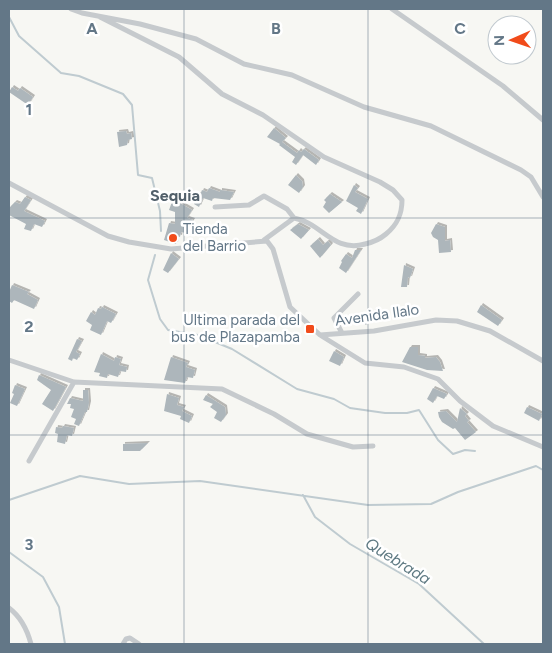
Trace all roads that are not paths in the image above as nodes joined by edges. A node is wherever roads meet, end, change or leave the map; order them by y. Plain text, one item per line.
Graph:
1 (71, 9) edge
2 (392, 9) edge
3 (82, 11) edge
4 (100, 17) junction
5 (543, 120) edge
6 (9, 183) edge
7 (543, 197) edge
8 (215, 206) dead end
9 (294, 218) junction
10 (264, 240) junction
11 (358, 294) dead end
12 (342, 333) junction
13 (320, 335) junction
14 (9, 360) edge
15 (543, 361) edge
16 (74, 382) junction
17 (373, 446) dead end
18 (543, 446) edge
19 (29, 461) dead end
20 (9, 608) edge
21 (31, 644) edge
22 (123, 644) edge
23 (139, 644) edge

1 - 3 street
2 - 5 street
3 - 4 street
4 - 7 street
4 - 9 street
6 - 10 street
8 - 9 street
9 - 10 street
10 - 13 street, Avenida Ilalo
11 - 12 street
12 - 13 street, Avenida Ilalo
12 - 15 street, Avenida Ilalo
13 - 18 street
14 - 16 street
16 - 17 street
16 - 19 street
20 - 21 street
22 - 23 street

